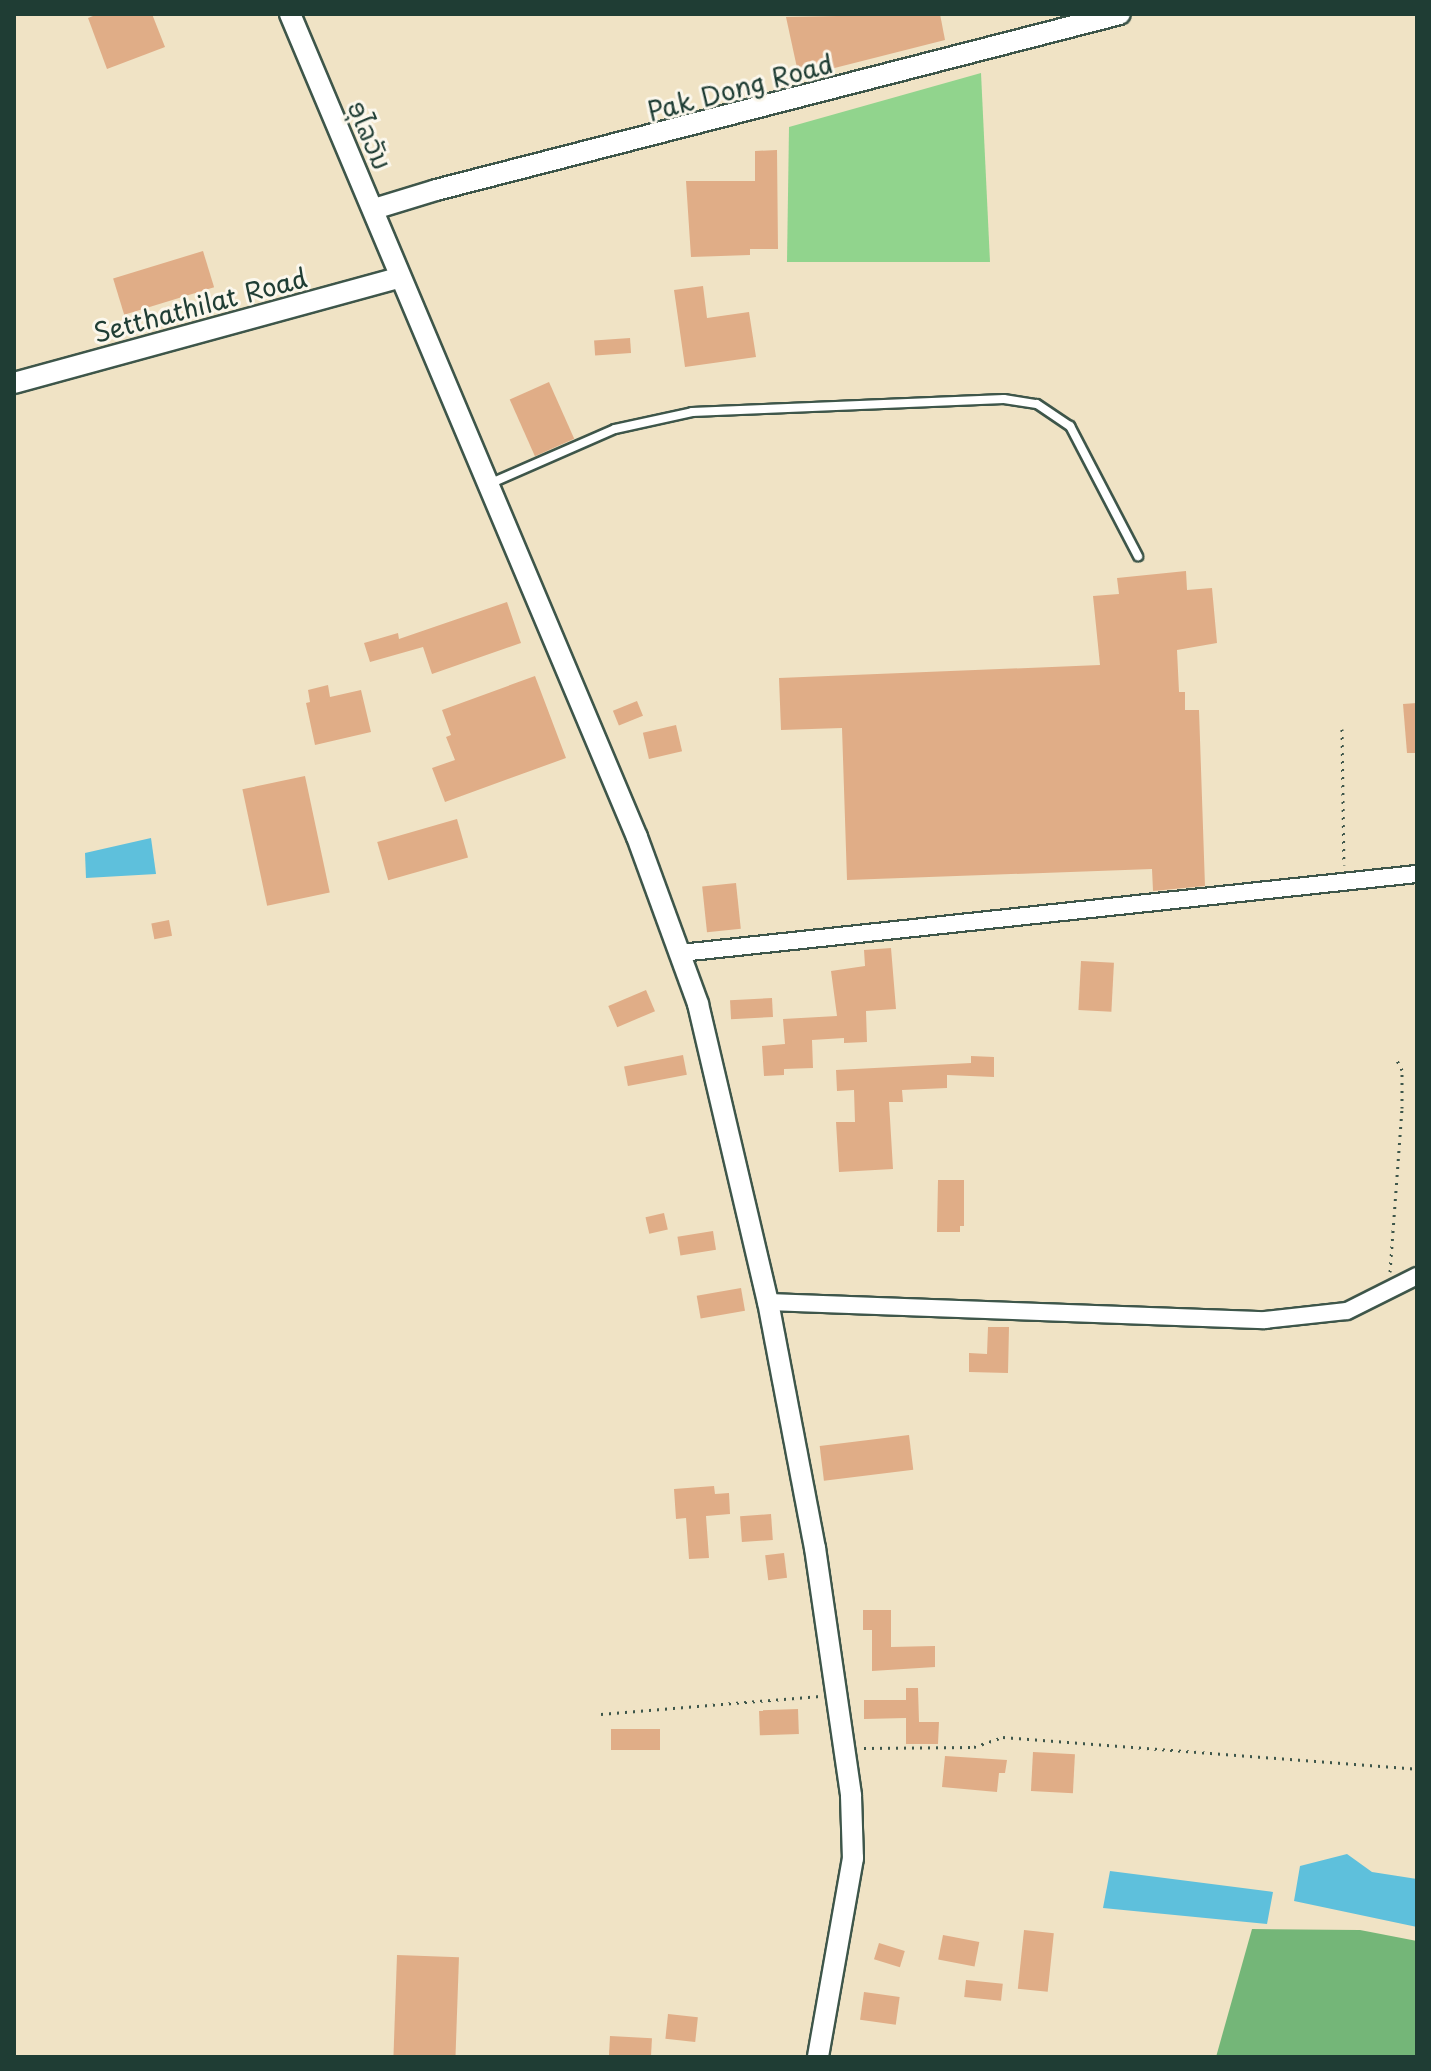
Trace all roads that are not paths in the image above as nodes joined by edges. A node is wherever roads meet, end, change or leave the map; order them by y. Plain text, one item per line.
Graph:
1 (290, 14) edge
2 (1120, 14) edge
3 (374, 209) junction
4 (399, 278) junction
5 (14, 383) edge
6 (488, 484) junction
7 (1138, 556) dead end
8 (1417, 874) edge
9 (681, 953) junction
10 (1417, 1276) edge
11 (768, 1302) junction
12 (818, 2057) edge

1 - 3 street, ອຸໄລວັນ
2 - 3 street, Pak Dong Road
3 - 4 street, ອຸໄລວັນ
4 - 5 street, Setthathilat Road
4 - 6 street, ອຸໄລວັນ
6 - 7 lane
6 - 9 street, ອຸໄລວັນ
8 - 9 street
9 - 11 street, ອຸໄລວັນ
10 - 11 street
11 - 12 street, ອຸໄລວັນ

